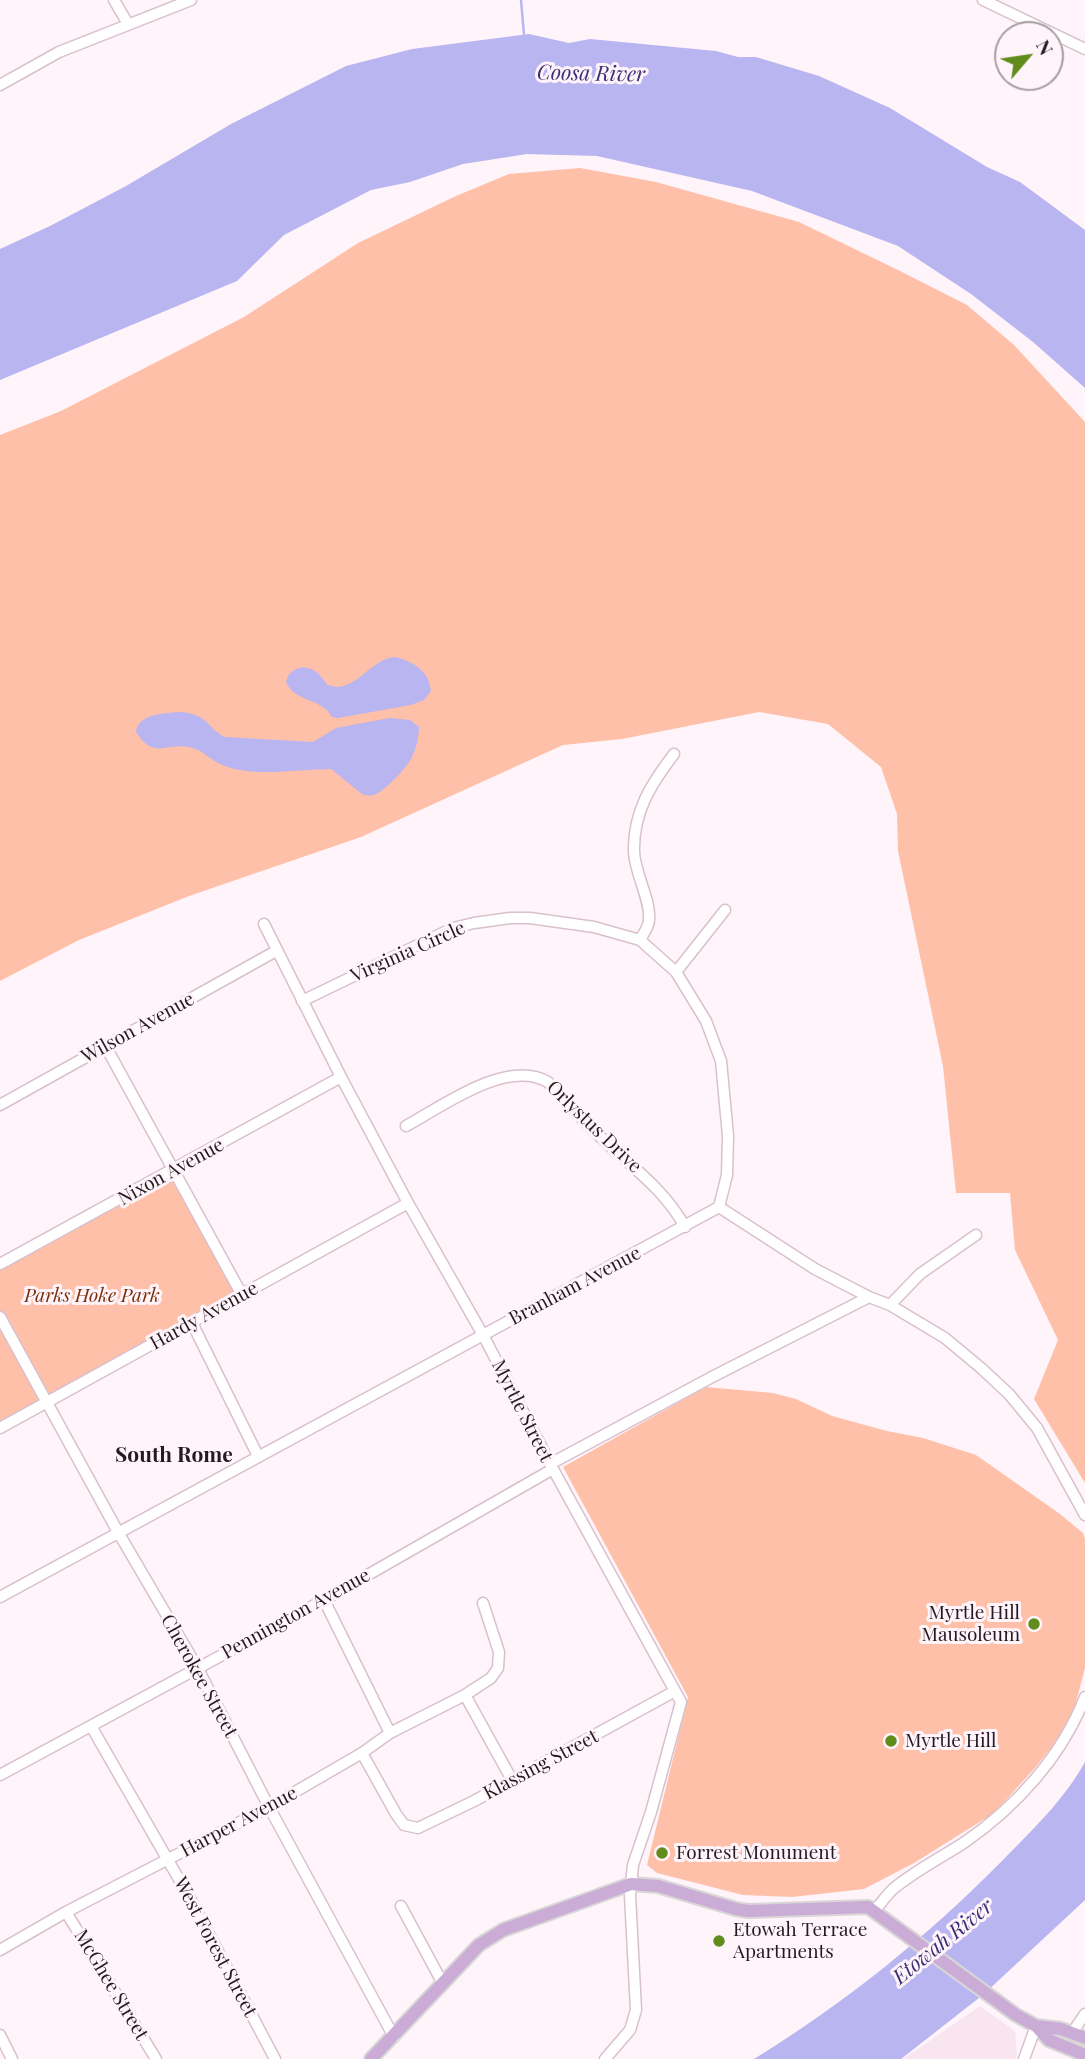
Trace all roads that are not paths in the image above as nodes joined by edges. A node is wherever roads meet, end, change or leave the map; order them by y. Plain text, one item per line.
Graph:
1 (114, 0) edge
2 (122, 0) edge
3 (191, 0) edge
4 (983, 0) edge
5 (128, 24) junction
6 (1085, 49) edge
7 (0, 85) edge
8 (674, 754) dead end
9 (725, 910) dead end
10 (264, 924) dead end
11 (640, 940) junction
12 (276, 951) junction
13 (676, 972) junction
14 (302, 1001) junction
15 (106, 1047) junction
16 (341, 1077) junction
17 (0, 1105) edge
18 (406, 1126) dead end
19 (175, 1170) junction
20 (408, 1203) junction
21 (719, 1208) junction
22 (685, 1227) junction
23 (976, 1235) dead end
24 (0, 1265) edge
25 (242, 1294) junction
26 (869, 1297) junction
27 (890, 1305) junction
28 (0, 1318) edge
29 (192, 1323) junction
30 (483, 1335) junction
31 (47, 1402) junction
32 (0, 1428) edge
33 (258, 1456) junction
34 (551, 1467) junction
35 (1085, 1515) edge
36 (118, 1532) junction
37 (0, 1597) edge
38 (324, 1600) junction
39 (483, 1603) dead end
40 (197, 1667) junction
41 (675, 1691) junction
42 (469, 1692) junction
43 (1085, 1698) edge
44 (91, 1726) junction
45 (390, 1733) junction
46 (362, 1753) junction
47 (0, 1775) edge
48 (512, 1780) junction
49 (269, 1807) junction
50 (167, 1860) junction
51 (631, 1884) junction
52 (401, 1906) dead end
53 (875, 1910) junction
54 (66, 1912) junction
55 (0, 1950) edge
56 (442, 1982) junction
57 (1085, 2014) edge
58 (1036, 2026) junction
59 (1072, 2033) junction
60 (0, 2035) edge
61 (394, 2037) junction
62 (1085, 2038) edge
63 (1085, 2055) edge
64 (12, 2059) edge
65 (156, 2059) edge
66 (275, 2059) edge
67 (371, 2059) edge
68 (605, 2059) edge
69 (1024, 2059) edge

1 - 5 street
2 - 5 street
3 - 5 street
4 - 6 street
5 - 7 street
8 - 11 street
9 - 13 street
10 - 12 street, Myrtle Street
11 - 13 street, Virginia Circle
11 - 14 street, Virginia Circle
12 - 14 street, Myrtle Street
12 - 15 street, Wilson Avenue
13 - 21 street, Virginia Circle
14 - 16 street, Myrtle Street
15 - 17 street, Wilson Avenue
15 - 19 street
16 - 19 street, Nixon Avenue
16 - 20 street, Myrtle Street
18 - 22 street, Orlystus Drive
19 - 24 street, Nixon Avenue
19 - 25 street
20 - 25 street, Hardy Avenue
20 - 30 street, Myrtle Street
21 - 22 street, Branham Avenue
21 - 26 street
22 - 30 street, Branham Avenue
23 - 27 street
25 - 29 street, Hardy Avenue
26 - 27 street
26 - 34 street, Pennington Avenue
27 - 35 street
28 - 31 street, Cherokee Street
29 - 31 street, Hardy Avenue
29 - 33 street
30 - 33 street, Branham Avenue
30 - 34 street, Myrtle Street
31 - 32 street, Hardy Avenue
31 - 36 street, Cherokee Street
33 - 36 street, Branham Avenue
34 - 38 street, Pennington Avenue
34 - 41 street, Myrtle Street
36 - 37 street, Branham Avenue
36 - 40 street, Cherokee Street
38 - 40 street, Pennington Avenue
38 - 45 street
39 - 42 street, Harper Avenue
40 - 44 street, Pennington Avenue
40 - 49 street, Cherokee Street
41 - 48 street, Klassing Street
41 - 51 street, Myrtle Street
42 - 45 street, Harper Avenue
42 - 48 street
43 - 53 street
44 - 47 street, Pennington Avenue
44 - 50 street, West Forest Street
45 - 46 street, Harper Avenue
46 - 48 street, Klassing Street
46 - 49 street, Harper Avenue
49 - 50 street, Harper Avenue
49 - 61 street, Cherokee Street
50 - 54 street, Harper Avenue
50 - 66 street, West Forest Street
51 - 53 main road
51 - 56 main road
51 - 68 street, Myrtle Street
52 - 56 street
53 - 58 main road
54 - 55 street, Harper Avenue
54 - 65 street, McGhee Street
56 - 61 main road
57 - 59 street
58 - 59 main road
58 - 63 main road
58 - 69 street
59 - 62 main road
60 - 64 street
61 - 67 main road

